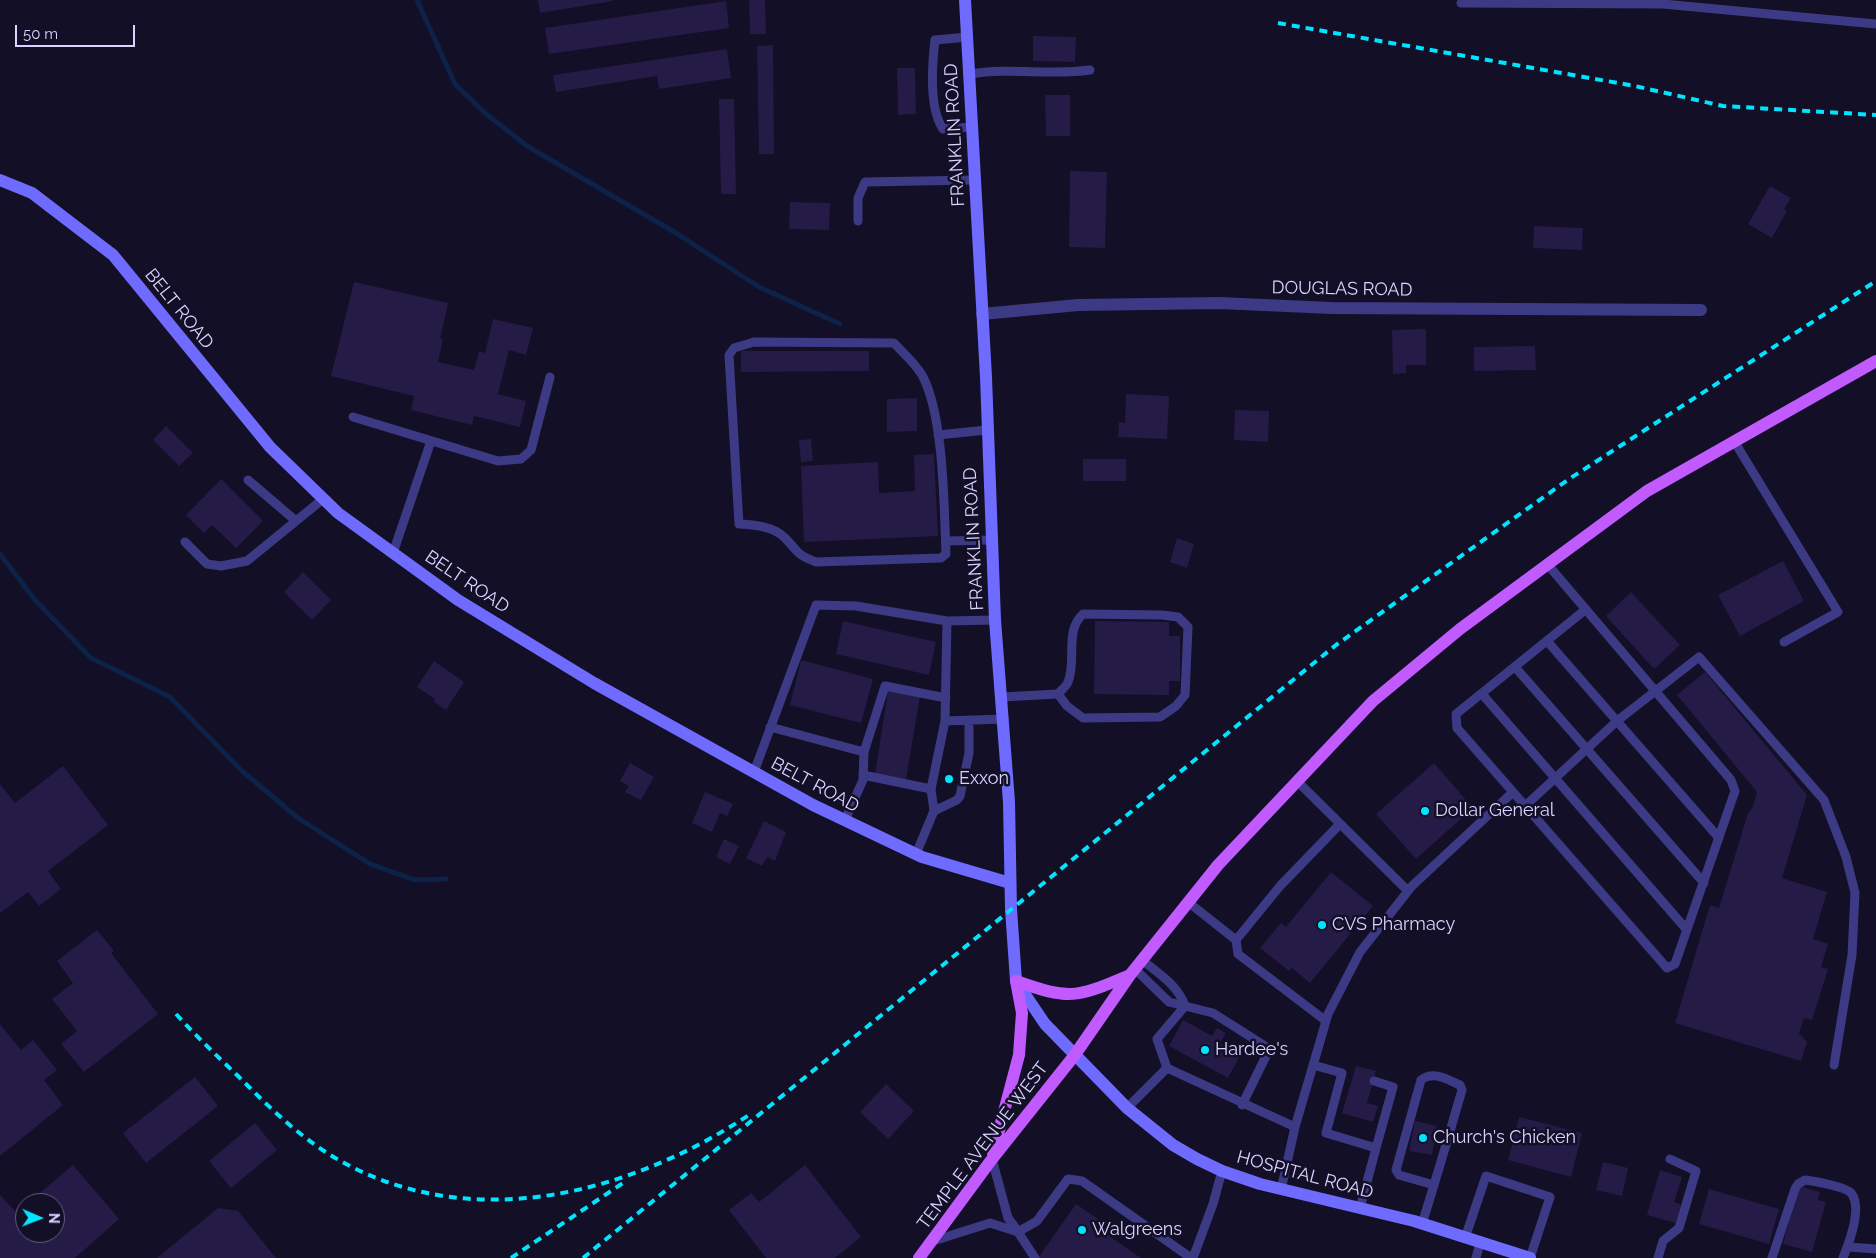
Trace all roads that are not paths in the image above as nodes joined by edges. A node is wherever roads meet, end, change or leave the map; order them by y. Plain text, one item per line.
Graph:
1 (964, 0) edge
2 (1461, 2) dead end
3 (1876, 24) edge
4 (968, 37) junction
5 (1090, 70) dead end
6 (970, 74) junction
7 (973, 127) junction
8 (0, 180) edge
9 (975, 180) junction
10 (858, 221) dead end
11 (1701, 310) dead end
12 (982, 314) junction
13 (1876, 361) edge
14 (550, 378) dead end
15 (353, 417) dead end
16 (986, 430) junction
17 (938, 435) junction
18 (431, 441) junction
19 (1734, 441) junction
20 (248, 480) dead end
21 (323, 499) junction
22 (296, 521) junction
23 (992, 540) junction
24 (946, 541) junction
25 (185, 542) dead end
26 (393, 553) junction
27 (1548, 565) junction
28 (1586, 610) junction
29 (947, 620) junction
30 (995, 620) junction
31 (1547, 641) junction
32 (1784, 642) dead end
33 (1516, 666) junction
34 (1655, 691) junction
35 (1058, 694) junction
36 (1482, 694) junction
37 (1002, 697) junction
38 (946, 698) junction
39 (1004, 719) junction
40 (969, 720) junction
41 (945, 721) junction
42 (1617, 721) junction
43 (770, 728) junction
44 (1588, 750) junction
45 (864, 752) junction
46 (754, 772) junction
47 (863, 775) junction
48 (1555, 778) junction
49 (1297, 781) junction
50 (931, 789) junction
51 (1513, 792) junction
52 (1525, 806) junction
53 (934, 811) junction
54 (844, 820) junction
55 (1340, 824) junction
56 (1719, 838) junction
57 (916, 854) junction
58 (1010, 883) junction
59 (1704, 883) junction
60 (1408, 891) junction
61 (1188, 902) junction
62 (1687, 930) junction
63 (1236, 940) junction
64 (1136, 968) junction
65 (1016, 981) junction
66 (1185, 1006) junction
67 (1326, 1021) junction
68 (1074, 1056) junction
69 (1313, 1065) junction
70 (1834, 1065) dead end
71 (1166, 1068) junction
72 (1342, 1073) junction
73 (1353, 1076) dead end
74 (1374, 1081) dead end
75 (1242, 1104) junction
76 (1126, 1108) junction
77 (1294, 1127) junction
78 (1376, 1148) junction
79 (992, 1159) junction
80 (1670, 1159) dead end
81 (1222, 1170) junction
82 (1434, 1185) junction
83 (1281, 1190) junction
84 (1360, 1208) junction
85 (1422, 1224) junction
86 (1018, 1232) junction
87 (1465, 1238) junction
88 (932, 1241) junction
89 (1480, 1243) junction
90 (1849, 1246) junction
91 (1876, 1249) edge
92 (919, 1258) edge
93 (1035, 1258) edge
94 (1192, 1258) edge
95 (1476, 1258) edge
96 (1530, 1258) edge
97 (1658, 1258) edge
98 (1772, 1258) edge
99 (1843, 1258) edge

1 - 4 street, FRANKLIN ROAD
2 - 3 lane
4 - 6 street, FRANKLIN ROAD
4 - 7 lane
5 - 6 lane
6 - 7 street, FRANKLIN ROAD
7 - 9 street, FRANKLIN ROAD
8 - 21 street, BELT ROAD
9 - 10 lane
9 - 12 street, FRANKLIN ROAD
11 - 12 street, DOUGLAS ROAD
12 - 16 street, FRANKLIN ROAD
13 - 19 main road, TEMPLE AVENUE WEST
14 - 18 lane
15 - 18 lane
16 - 17 lane
16 - 23 street, FRANKLIN ROAD
17 - 24 lane
17 - 24 lane
18 - 26 lane
19 - 27 main road, TEMPLE AVENUE WEST
19 - 32 lane
20 - 22 lane
21 - 22 lane
21 - 26 street, BELT ROAD
22 - 25 lane
23 - 24 lane
23 - 30 street, FRANKLIN ROAD
26 - 46 street, BELT ROAD
27 - 28 lane
27 - 49 main road, TEMPLE AVENUE WEST
28 - 31 lane
28 - 34 lane
29 - 30 lane
29 - 38 lane
29 - 43 lane
30 - 37 street, FRANKLIN ROAD
31 - 33 lane
31 - 42 lane
33 - 36 lane
33 - 44 lane
34 - 42 lane
34 - 56 lane
34 - 70 lane
35 - 35 lane
35 - 37 lane
36 - 48 lane
36 - 51 lane
37 - 39 street, FRANKLIN ROAD
38 - 41 lane
38 - 45 lane
39 - 40 lane
39 - 58 street, FRANKLIN ROAD
40 - 41 lane
40 - 53 lane
41 - 50 lane
42 - 44 lane
42 - 56 lane
43 - 45 lane
43 - 46 lane
44 - 48 lane
44 - 59 lane
45 - 47 lane
46 - 54 street, BELT ROAD
47 - 50 lane
47 - 54 lane
48 - 52 lane
48 - 62 lane
49 - 55 lane
49 - 61 main road, TEMPLE AVENUE WEST
50 - 53 lane
51 - 52 lane
51 - 60 lane
52 - 62 lane
53 - 57 lane
54 - 57 street, BELT ROAD
55 - 60 lane
55 - 63 lane
56 - 59 lane
57 - 58 street, BELT ROAD
58 - 65 street, FRANKLIN ROAD
59 - 62 lane
60 - 67 lane
61 - 63 lane
61 - 64 main road, TEMPLE AVENUE WEST
63 - 67 lane
64 - 65 main road
64 - 66 lane
64 - 66 lane
64 - 68 main road, TEMPLE AVENUE WEST
65 - 68 street
65 - 79 main road
66 - 71 lane
66 - 75 lane
67 - 69 lane
68 - 76 street, HOSPITAL ROAD
68 - 79 main road, TEMPLE AVENUE WEST
69 - 72 lane
69 - 77 lane
71 - 75 lane
71 - 76 lane
72 - 73 lane
72 - 78 lane
74 - 78 lane
75 - 77 lane
76 - 81 street, HOSPITAL ROAD
77 - 83 lane
78 - 84 lane
79 - 86 lane
79 - 88 main road, TEMPLE AVENUE WEST
80 - 97 lane
81 - 83 street, HOSPITAL ROAD
81 - 94 lane
82 - 82 lane
82 - 85 lane
83 - 84 street, HOSPITAL ROAD
84 - 85 street, HOSPITAL ROAD
85 - 87 street, HOSPITAL ROAD
86 - 88 lane
86 - 93 lane
86 - 94 lane
87 - 89 street, HOSPITAL ROAD
87 - 96 lane
88 - 92 main road, TEMPLE AVENUE WEST
89 - 95 lane
89 - 96 street, HOSPITAL ROAD
90 - 91 lane
90 - 98 lane
90 - 99 lane

